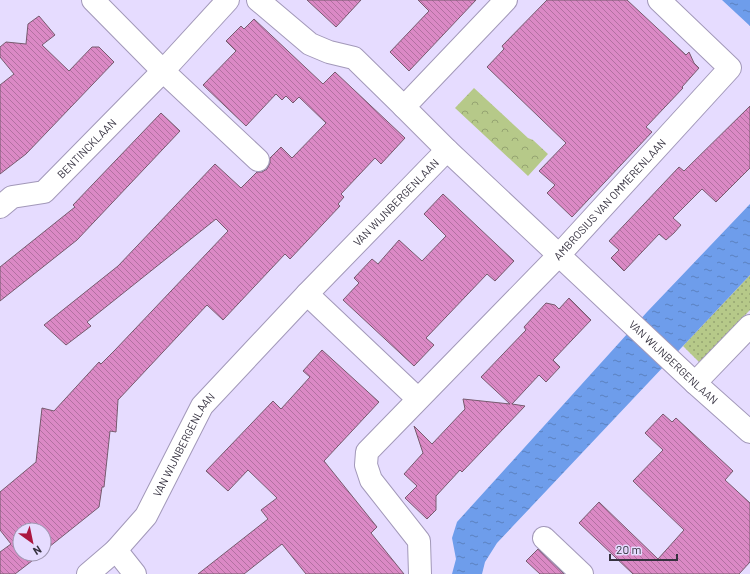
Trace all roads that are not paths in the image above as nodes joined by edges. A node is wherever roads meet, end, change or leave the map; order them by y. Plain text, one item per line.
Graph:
1 (94, 0) edge
2 (228, 0) edge
3 (258, 0) edge
4 (506, 0) edge
5 (659, 0) edge
6 (163, 71) junction
7 (404, 107) junction
8 (447, 150) junction
9 (258, 160) dead end
10 (0, 207) edge
11 (560, 255) junction
12 (307, 294) junction
13 (750, 326) edge
14 (695, 383) junction
15 (418, 399) junction
16 (750, 432) edge
17 (544, 538) dead end
18 (116, 550) junction
19 (88, 574) edge
20 (135, 574) edge
21 (420, 574) edge
22 (582, 574) edge

1 - 6 street
2 - 6 street, BENTINCKLAAN
3 - 7 street
4 - 7 street
5 - 11 street, AMBROSIUS VAN OMMERENLAAN
6 - 9 street
6 - 10 street, BENTINCKLAAN
7 - 8 street
8 - 11 street, VAN WIJNBERGENLAAN
8 - 12 street, VAN WIJNBERGENLAAN
11 - 14 street, VAN WIJNBERGENLAAN
11 - 15 street, AMBROSIUS VAN OMMERENLAAN
12 - 15 street
12 - 18 street, VAN WIJNBERGENLAAN
13 - 14 street
14 - 16 street, VAN WIJNBERGENLAAN
15 - 21 street, AMBROSIUS VAN OMMERENLAAN
17 - 22 street
18 - 19 street, VAN WIJNBERGENLAAN
18 - 20 street

